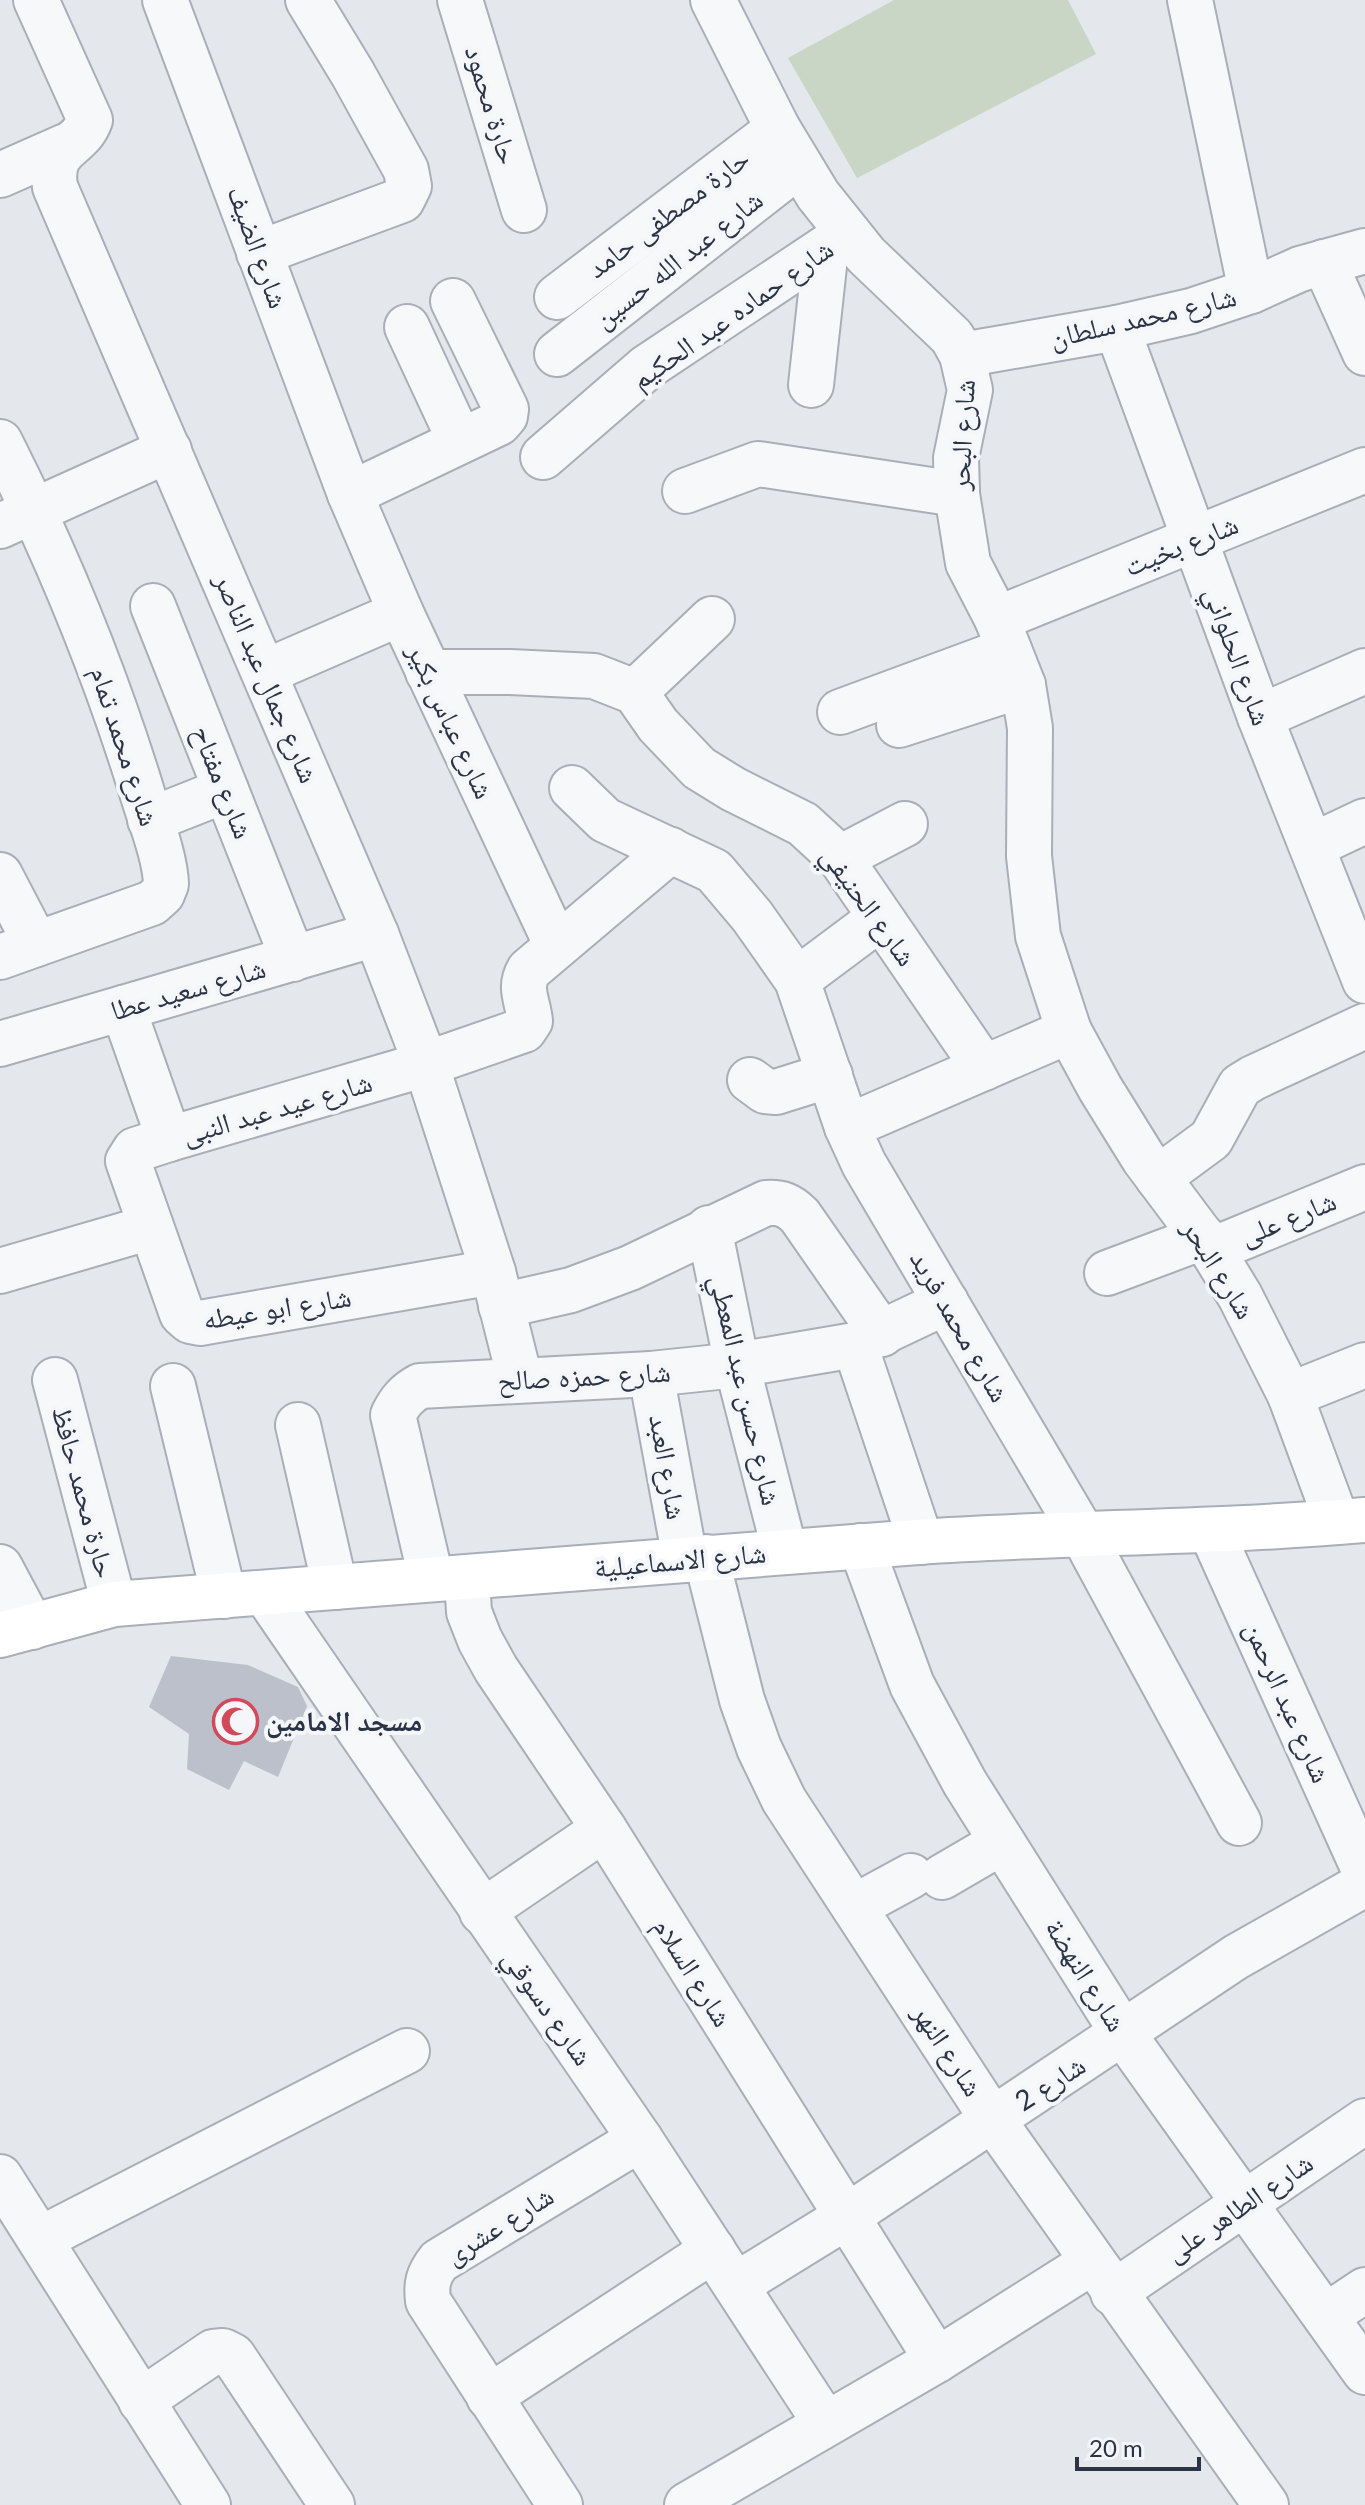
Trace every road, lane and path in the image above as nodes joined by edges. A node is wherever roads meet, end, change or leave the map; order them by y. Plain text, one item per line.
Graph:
1 (36, 0) edge
2 (308, 0) edge
3 (460, 0) edge
4 (713, 0) edge
5 (1190, 0) edge
6 (178, 5) edge
7 (66, 146) junction
8 (788, 147) junction
9 (0, 175) edge
10 (524, 210) dead end
11 (837, 240) junction
12 (259, 253) junction
13 (1345, 257) edge
14 (1251, 291) junction
15 (557, 297) dead end
16 (453, 301) dead end
17 (407, 327) dead end
18 (1117, 328) junction
19 (1365, 353) edge
20 (557, 354) dead end
21 (962, 355) junction
22 (811, 385) dead end
23 (460, 441) junction
24 (0, 442) edge
25 (169, 450) junction
26 (543, 457) dead end
27 (1365, 470) edge
28 (685, 491) dead end
29 (350, 494) junction
30 (957, 494) junction
31 (17, 518) edge
32 (1195, 540) junction
33 (153, 606) dead end
34 (401, 613) junction
35 (712, 619) dead end
36 (1009, 652) junction
37 (1365, 671) edge
38 (265, 672) junction
39 (428, 672) junction
40 (635, 692) junction
41 (840, 712) dead end
42 (1260, 717) junction
43 (899, 725) dead end
44 (572, 788) dead end
45 (226, 790) junction
46 (150, 820) junction
47 (1365, 821) edge
48 (905, 824) dead end
49 (1312, 846) junction
50 (671, 850) junction
51 (840, 858) junction
52 (0, 875) edge
53 (880, 918) junction
54 (376, 934) junction
55 (557, 946) junction
56 (18, 951) edge
57 (293, 959) junction
58 (797, 980) junction
59 (1365, 981) edge
60 (123, 1008) junction
61 (1365, 1026) edge
62 (1069, 1031) junction
63 (0, 1044) edge
64 (426, 1064) junction
65 (984, 1068) junction
66 (830, 1075) junction
67 (750, 1080) dead end
68 (847, 1127) junction
69 (150, 1147) junction
70 (1158, 1178) junction
71 (1365, 1187) edge
72 (151, 1227) junction
73 (709, 1228) junction
74 (1207, 1244) junction
75 (0, 1271) edge
76 (1107, 1273) dead end
77 (497, 1289) junction
78 (946, 1302) junction
79 (868, 1340) junction
80 (737, 1365) junction
81 (1365, 1365) edge
82 (651, 1374) junction
83 (520, 1379) junction
84 (55, 1380) dead end
85 (173, 1386) dead end
86 (1290, 1395) junction
87 (298, 1425) dead end
88 (1351, 1521) edge
89 (1211, 1531) junction
90 (1082, 1533) junction
91 (921, 1542) junction
92 (861, 1546) junction
93 (785, 1552) junction
94 (696, 1558) junction
95 (0, 1567) edge
96 (449, 1578) junction
97 (335, 1587) junction
98 (245, 1595) junction
99 (114, 1604) junction
100 (16, 1631) edge
101 (1239, 1823) dead end
102 (604, 1829) junction
103 (1002, 1842) junction
104 (1365, 1872) edge
105 (1365, 1884) edge
106 (854, 1907) junction
107 (482, 1912) junction
108 (1124, 2035) junction
109 (407, 2051) dead end
110 (993, 2120) junction
111 (1365, 2121) edge
112 (640, 2139) junction
113 (0, 2177) edge
114 (1244, 2204) junction
115 (846, 2217) junction
116 (40, 2239) junction
117 (725, 2267) junction
118 (1102, 2278) junction
119 (1365, 2290) edge
120 (1326, 2316) junction
121 (937, 2360) junction
122 (1365, 2372) edge
123 (489, 2397) junction
124 (141, 2401) junction
125 (826, 2424) junction
126 (701, 2502) edge
127 (208, 2505) edge
128 (332, 2505) edge
129 (560, 2505) edge
130 (1266, 2505) edge

1 - 7 street, شارع جمال عبد الناصر
2 - 12 street
3 - 10 street, حارة محمود
4 - 8 street, شارع البحر
5 - 14 street
6 - 12 street, شارع الضيف
7 - 9 street
7 - 25 street, شارع جمال عبد الناصر
8 - 11 street, شارع البحر
8 - 15 street, حارة مصطفى حامد
8 - 20 street, شارع عبد الله حسين
11 - 21 street, شارع البحر
11 - 22 street
11 - 26 street, شارع حماده عبد الحكيم
12 - 29 street, شارع الضيف
13 - 14 street, شارع محمد سلطان
13 - 19 street
14 - 18 street, شارع محمد سلطان
16 - 23 street
17 - 23 street
18 - 21 street, شارع محمد سلطان
18 - 32 street, شارع الحلواني
21 - 30 street, شارع البحر
23 - 29 street
24 - 31 street, شارع محمد تمام
25 - 31 street
25 - 38 street, شارع جمال عبد الناصر
27 - 32 street, شارع بخيت
28 - 30 street
29 - 34 street, شارع عباس بكير
30 - 36 street, شارع البحر
31 - 46 street, شارع محمد تمام
32 - 36 street, شارع بخيت
32 - 42 street, شارع الحلواني
33 - 45 street, شارع مفتاح
34 - 38 street
34 - 39 street, شارع عباس بكير
35 - 40 street
36 - 41 street
36 - 43 street
36 - 62 street, شارع البحر
37 - 42 street
38 - 54 street, شارع جمال عبد الناصر
39 - 40 street
39 - 55 street, شارع عباس بكير
40 - 51 street, شارع الحنيفي
42 - 49 street, شارع الحلواني
44 - 50 street, شارع محمد فريد
45 - 46 street
45 - 57 street, شارع مفتاح
46 - 56 street, شارع محمد تمام
47 - 49 street
48 - 51 street
49 - 59 street, شارع الحلواني
50 - 55 street
50 - 58 street, شارع محمد فريد
51 - 53 street, شارع الحنيفي
52 - 56 street
53 - 58 street
53 - 65 street, شارع الحنيفي
54 - 57 street, شارع سعيد عطا
54 - 64 street, شارع جمال عبد الناصر
55 - 64 street, شارع عيد عبد النبى
57 - 60 street, شارع سعيد عطا
58 - 66 street, شارع محمد فريد
60 - 63 street, شارع سعيد عطا
60 - 69 street, شارع ابو عيطه
61 - 70 street
62 - 65 street
62 - 70 street, شارع البحر
64 - 69 street, شارع عيد عبد النبى
64 - 77 street, شارع جمال عبد الناصر
65 - 68 street
66 - 67 street
66 - 68 street, شارع محمد فريد
68 - 78 street, شارع محمد فريد
69 - 72 street, شارع ابو عيطه
70 - 74 street, شارع البحر
71 - 74 street, شارع على
72 - 75 street
72 - 77 street, شارع ابو عيطه
73 - 77 street, شارع ابو عيطه
73 - 79 street, شارع ابو عيطه
73 - 80 street, شارع حسن عبد المعطي
74 - 76 street, شارع على
74 - 86 street, شارع البحر
77 - 83 street, شارع جمال عبد الناصر
78 - 79 street, شارع حمزه صالح
78 - 90 street, شارع محمد فريد
79 - 80 street, شارع حمزه صالح
79 - 91 street, شارع ابو عيطه
80 - 82 street, شارع حمزه صالح
80 - 93 street, شارع حسن عبد المعطي
81 - 86 street
82 - 83 street, شارع حمزه صالح
82 - 94 street, شارع العبد
83 - 96 street, شارع حمزه صالح
84 - 99 street, حارة محمد حافظ
85 - 98 street
86 - 88 street, شارع البحر
87 - 97 street
88 - 89 street, شارع الاسماعيلية
89 - 90 street, شارع الاسماعيلية
89 - 104 street, شارع عبد الرحمن
90 - 91 street, شارع الاسماعيلية
90 - 101 street, شارع محمد فريد
91 - 92 street, شارع الاسماعيلية
92 - 93 street, شارع الاسماعيلية
92 - 103 street, شارع النهضة
93 - 94 street, شارع الاسماعيلية
94 - 96 street, شارع الاسماعيلية
94 - 106 street, شارع النهر
95 - 100 street
96 - 97 street, شارع الاسماعيلية
96 - 102 street, شارع السلام
97 - 98 street, شارع الاسماعيلية
98 - 99 street, شارع الاسماعيلية
98 - 107 street, شارع دسوقي
99 - 100 street, شارع الاسماعيلية
102 - 107 street
102 - 115 street, شارع السلام
103 - 106 street
103 - 108 street, شارع النهضة
105 - 108 street, شارع 2
106 - 110 street, شارع النهر
107 - 112 street, شارع دسوقي
108 - 110 street, شارع 2
108 - 114 street, شارع النهضة
109 - 116 street
110 - 115 street, شارع 2
110 - 118 street, شارع النهر
111 - 114 street, شارع الطاهر على
112 - 117 street, شارع دسوقي
112 - 123 street, شارع عشرى
113 - 116 street
114 - 118 street, شارع الطاهر على
114 - 120 street, شارع النهضة
115 - 117 street, شارع 2
115 - 121 street, شارع السلام
116 - 124 street
117 - 123 street, شارع 2
117 - 125 street, شارع دسوقي
118 - 121 street, شارع الطاهر على
118 - 130 street, شارع النهر
119 - 120 street
120 - 122 street, شارع النهضة
121 - 125 street, شارع الطاهر على
123 - 129 street, شارع عشرى
124 - 127 street
124 - 128 street
125 - 126 street, شارع الطاهر على

